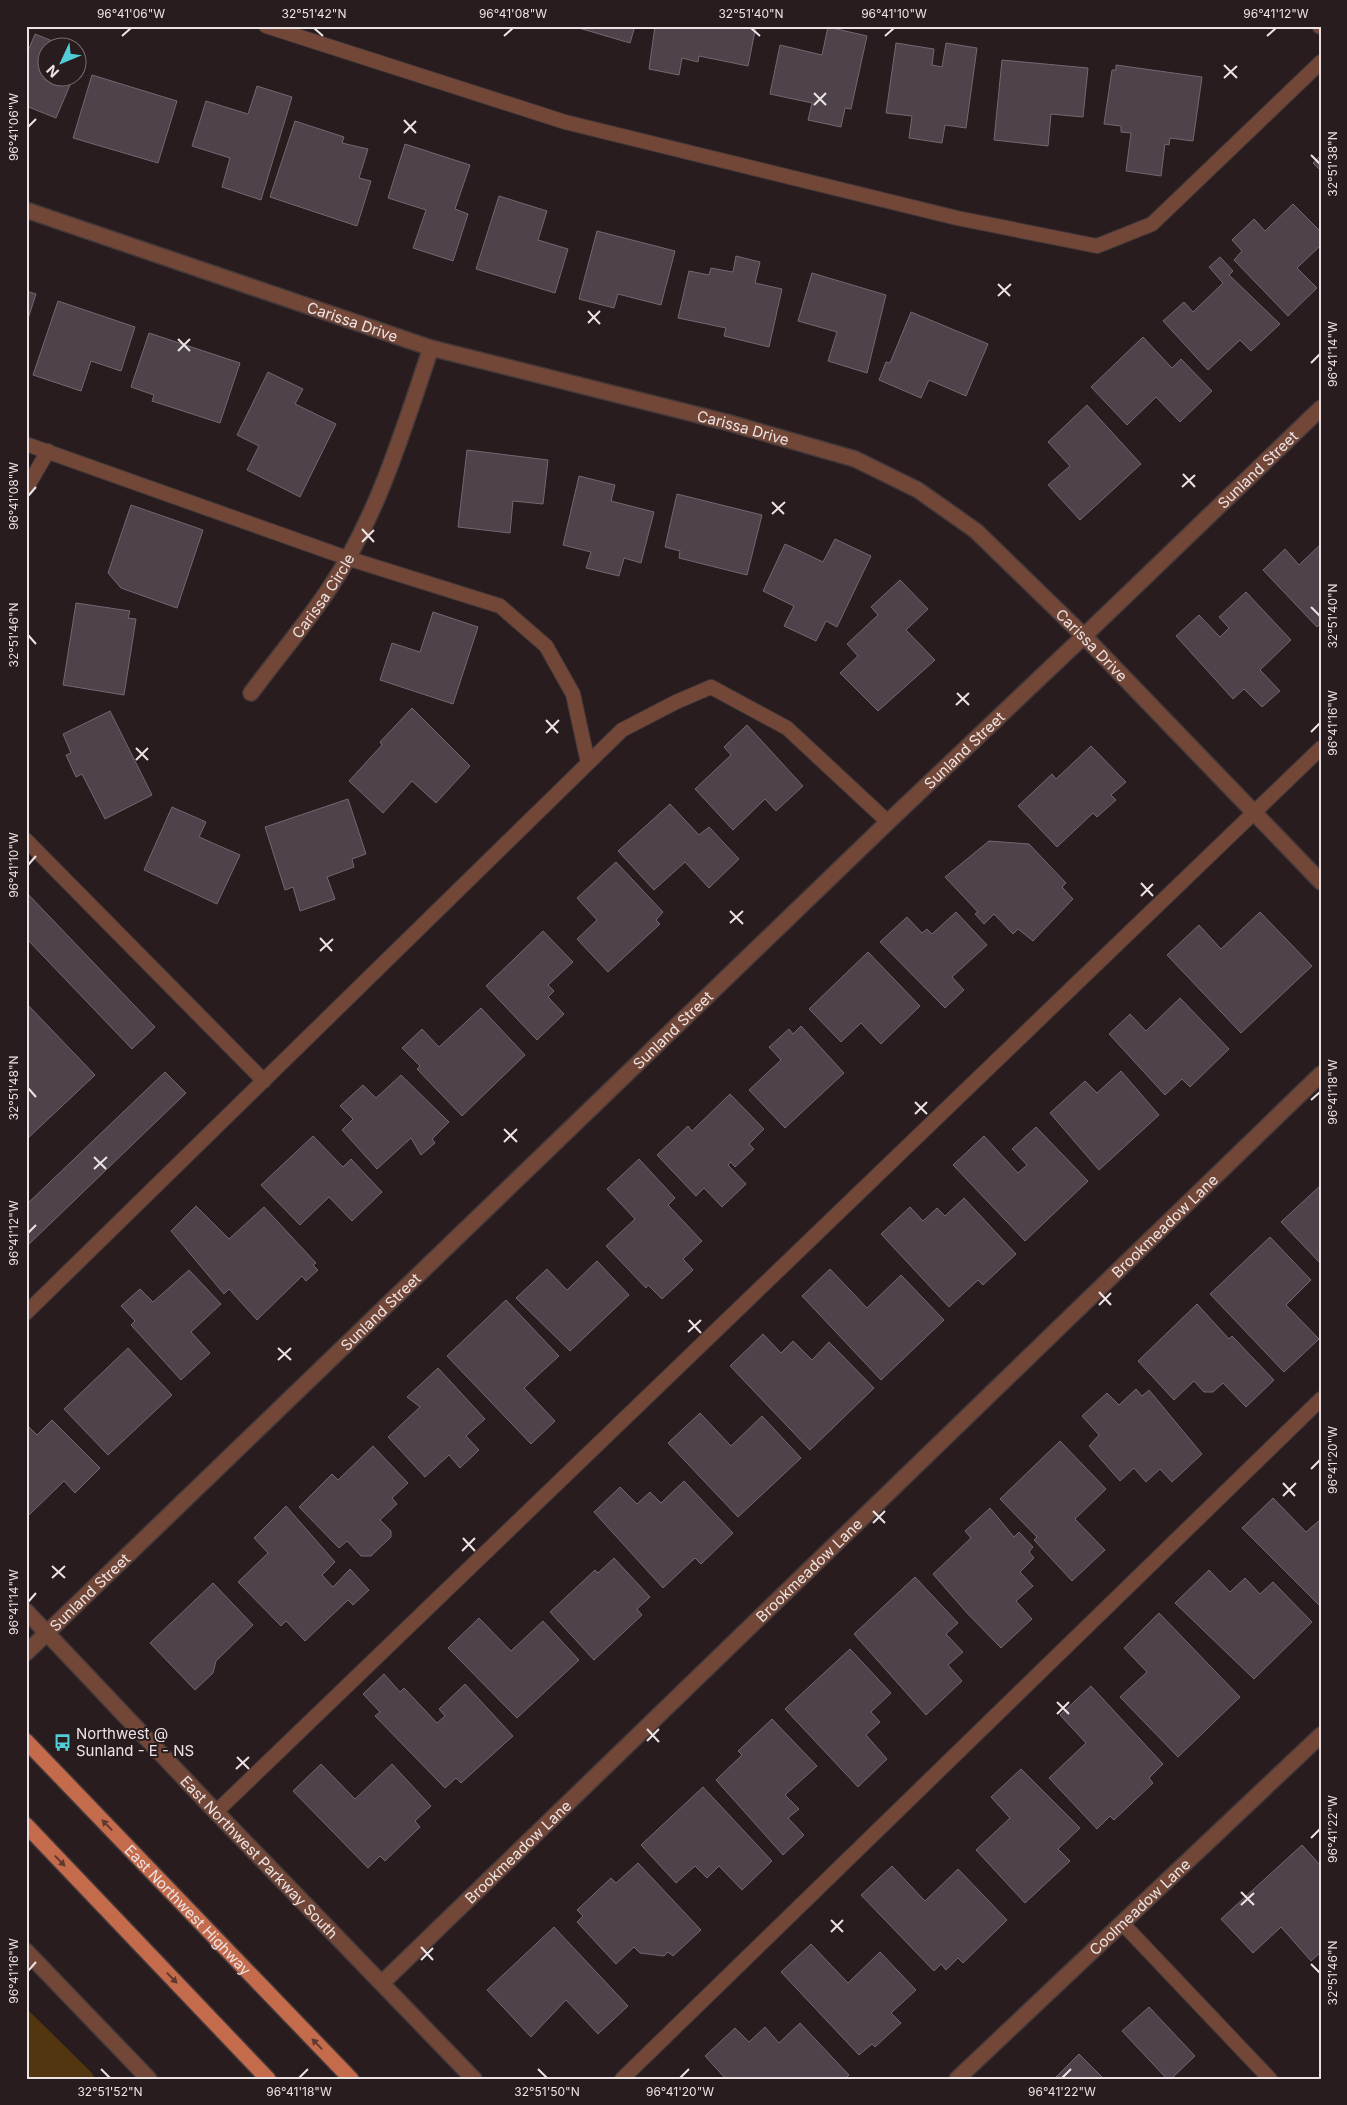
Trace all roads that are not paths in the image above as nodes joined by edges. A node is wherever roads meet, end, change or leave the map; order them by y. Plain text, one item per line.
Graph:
1 (266, 26) edge
2 (1321, 62) edge
3 (26, 210) edge
4 (431, 348) junction
5 (1321, 408) edge
6 (26, 444) edge
7 (48, 451) junction
8 (26, 489) edge
9 (347, 558) junction
10 (1084, 636) junction
11 (251, 693) dead end
12 (1321, 748) edge
13 (588, 763) junction
14 (1254, 812) junction
15 (888, 822) junction
16 (26, 840) edge
17 (1321, 882) edge
18 (1321, 1074) edge
19 (264, 1082) junction
20 (26, 1313) edge
21 (1321, 1399) edge
22 (26, 1611) edge
23 (47, 1634) junction
24 (26, 1654) edge
25 (1320, 1737) edge
26 (26, 1741) edge
27 (216, 1812) junction
28 (26, 1825) edge
29 (1122, 1923) junction
30 (26, 1951) edge
31 (382, 1982) junction
32 (149, 2079) edge
33 (268, 2079) edge
34 (351, 2079) edge
35 (474, 2079) edge
36 (622, 2079) edge
37 (957, 2079) edge
38 (1270, 2079) edge

1 - 2 lane
3 - 4 street, Carissa Drive
4 - 9 street, Carissa Circle
4 - 10 street, Carissa Drive
5 - 10 street, Sunland Street
6 - 7 lane
7 - 8 lane
7 - 9 lane
9 - 11 street, Carissa Circle
9 - 13 lane
10 - 14 street, Carissa Drive
10 - 15 street, Sunland Street
12 - 14 lane
13 - 15 lane
13 - 19 lane
14 - 17 street, Carissa Drive
14 - 27 lane
15 - 23 street, Sunland Street
16 - 19 lane
18 - 31 street, Brookmeadow Lane
19 - 20 lane
21 - 36 lane
22 - 23 street, East Northwest Parkway South
23 - 24 street, Sunland Street
23 - 27 street, East Northwest Parkway South
25 - 29 street, Coolmeadow Lane
34 -> 26 main road, East Northwest Highway
27 - 31 street, East Northwest Parkway South
28 -> 33 main road
29 - 37 street, Coolmeadow Lane
29 - 38 lane
30 - 32 street
31 - 35 street, East Northwest Parkway South

